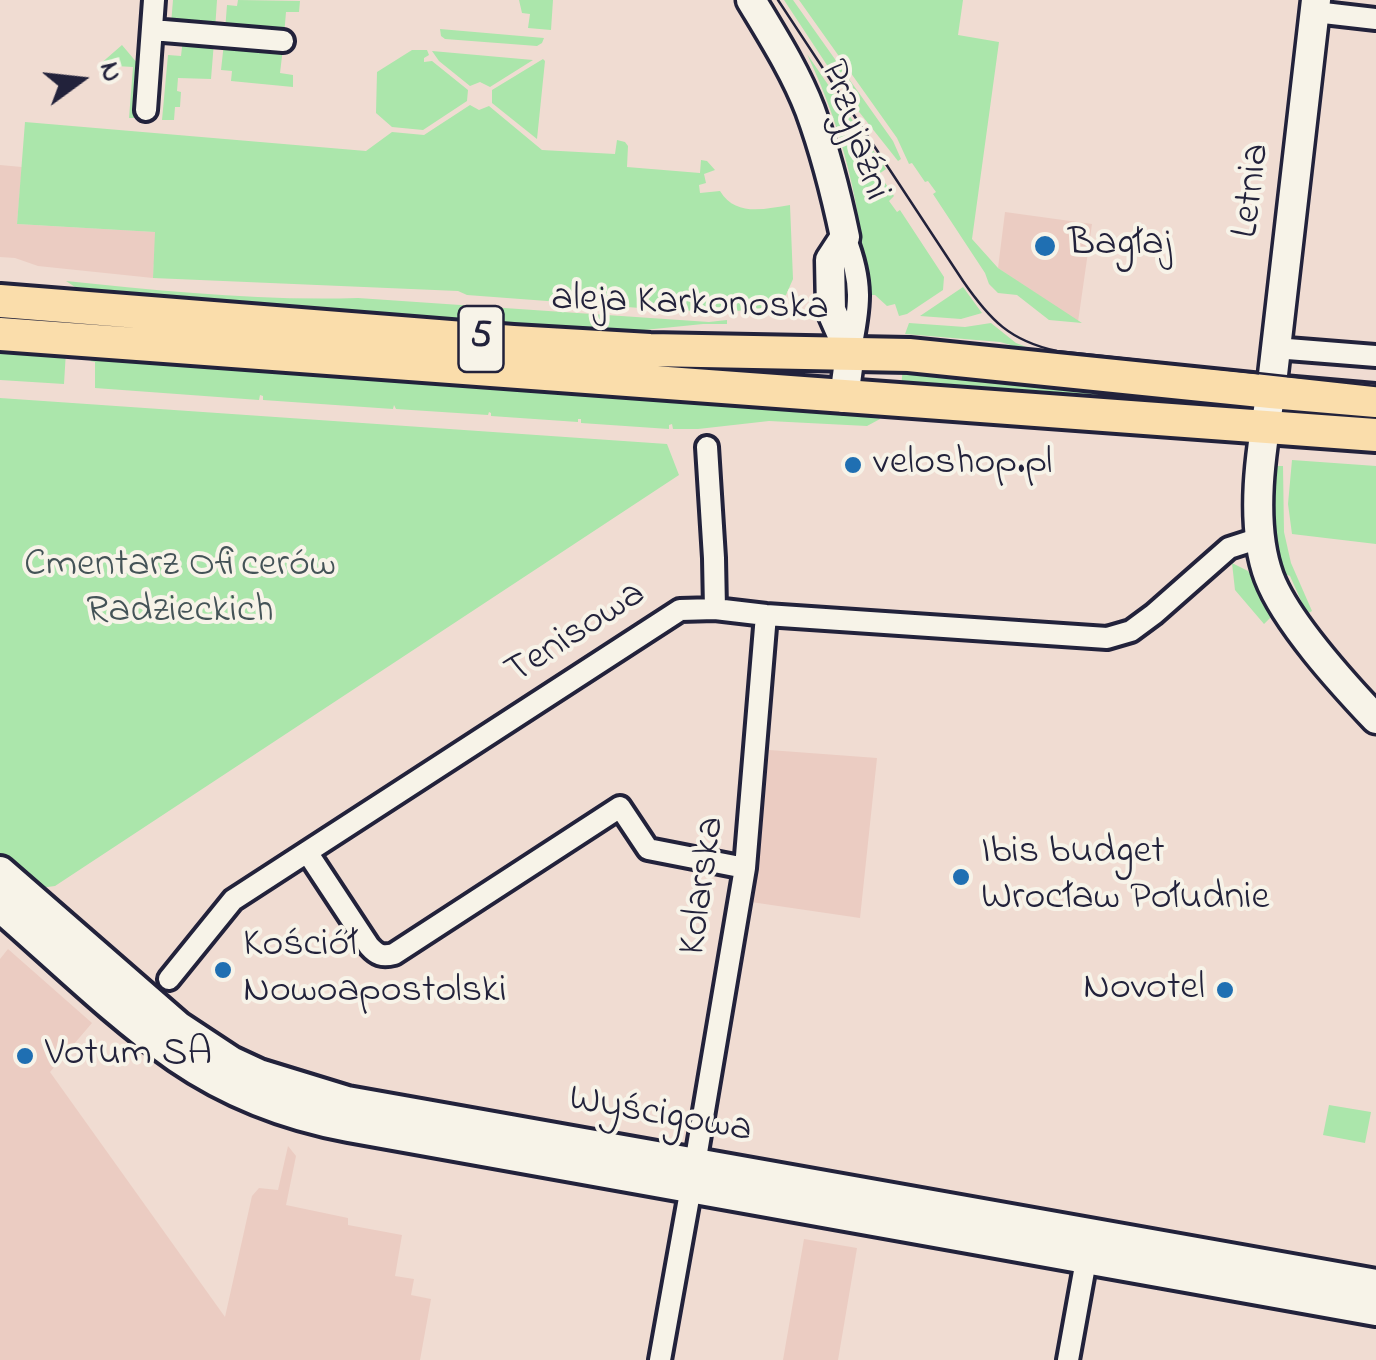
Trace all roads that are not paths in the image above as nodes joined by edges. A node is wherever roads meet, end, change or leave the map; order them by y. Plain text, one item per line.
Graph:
1 (154, 0) edge
2 (750, 0) edge
3 (1316, 6) edge
4 (1376, 18) edge
5 (152, 30) junction
6 (283, 41) dead end
7 (146, 110) dead end
8 (0, 301) edge
9 (0, 334) edge
10 (1275, 348) junction
11 (850, 353) junction
12 (1376, 356) edge
13 (1270, 392) junction
14 (844, 398) junction
15 (1376, 401) edge
16 (1264, 427) junction
17 (1376, 435) edge
18 (707, 447) dead end
19 (1260, 538) junction
20 (715, 609) junction
21 (766, 615) junction
22 (1376, 718) edge
23 (307, 852) junction
24 (745, 868) junction
25 (0, 872) edge
26 (0, 906) edge
27 (169, 979) dead end
28 (693, 1176) junction
29 (1088, 1246) junction
30 (1376, 1285) edge
31 (1376, 1310) edge
32 (660, 1360) edge
33 (1068, 1360) edge

1 - 5 street
2 - 11 street, Przyjaźni
3 - 4 street
3 - 10 street, Letnia
5 - 6 street
5 - 7 street
8 - 11 main road, aleja Karkonoska / 5
9 - 14 main road, aleja Karkonoska / 5
10 - 12 street
10 - 13 street, Letnia
11 - 13 main road, aleja Karkonoska / 5
11 - 14 street, Przyjaźni
13 - 15 main road, aleja Karkonoska / 5
13 - 16 street, Letnia
14 - 16 main road, aleja Karkonoska / 5
16 - 17 main road, aleja Karkonoska / 5
16 - 19 street, Letnia
18 - 20 street
19 - 21 street, Tenisowa
19 - 22 street, Letnia
20 - 21 street, Tenisowa
20 - 23 street, Tenisowa
21 - 24 street, Kolarska
23 - 24 street
23 - 27 street, Tenisowa
24 - 28 street, Kolarska
25 - 28 main road, Wyścigowa
26 - 28 main road, Wyścigowa
28 - 29 main road, Wyścigowa
28 - 32 street, Kolarska
29 - 30 main road, Wyścigowa
29 - 31 main road, Wyścigowa
29 - 33 street

